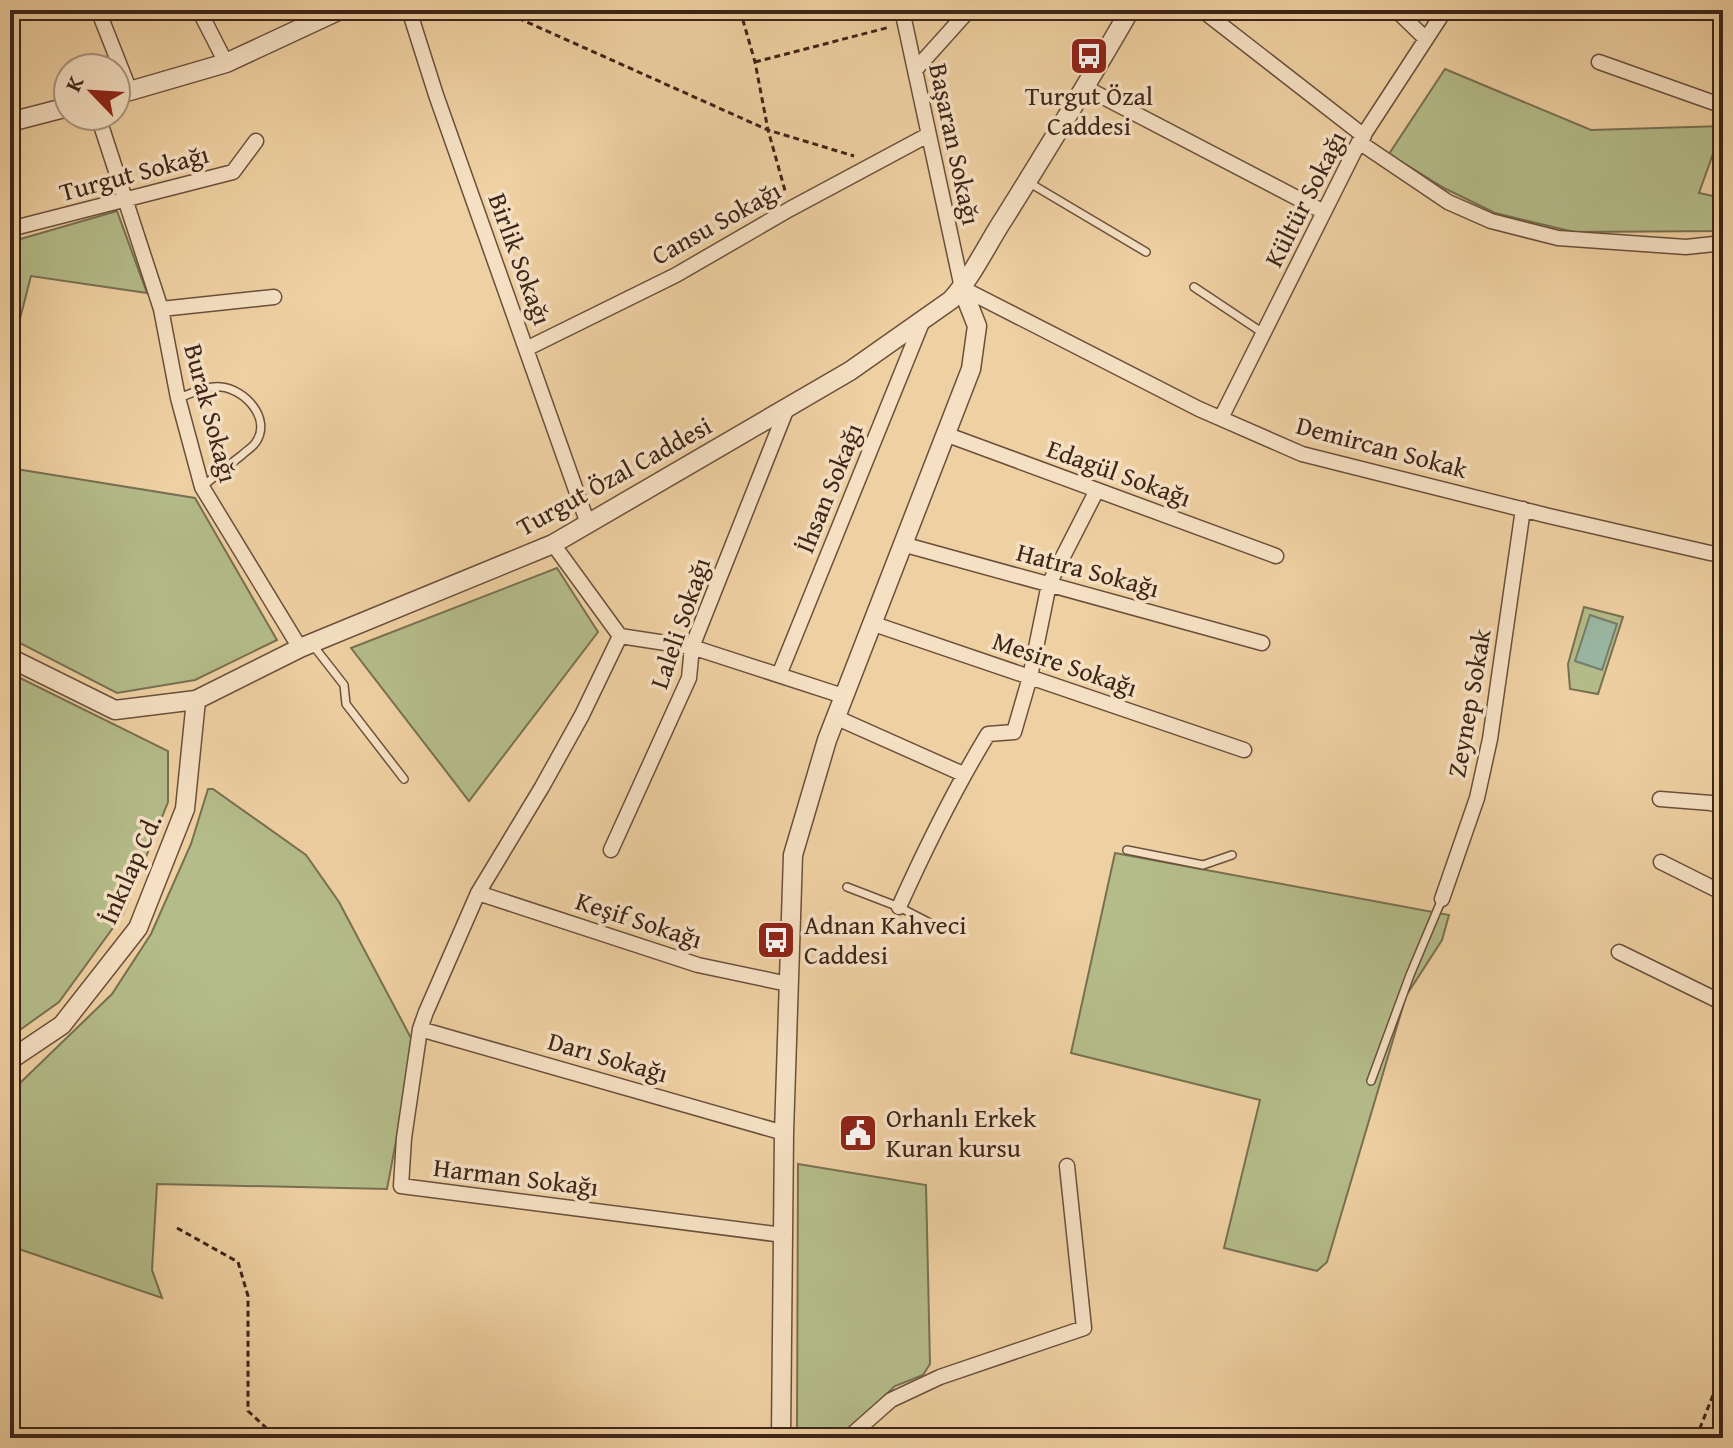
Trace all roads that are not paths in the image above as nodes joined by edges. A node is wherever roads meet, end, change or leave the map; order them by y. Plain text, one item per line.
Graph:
1 (98, 10) edge
2 (199, 10) edge
3 (340, 10) edge
4 (409, 10) edge
5 (969, 10) edge
6 (1130, 10) edge
7 (1202, 10) edge
8 (1396, 10) edge
9 (1445, 10) edge
10 (903, 17) edge
11 (302, 18) edge
12 (1426, 39) junction
13 (111, 52) edge
14 (1599, 62) dead end
15 (226, 63) junction
16 (915, 70) junction
17 (1086, 88) junction
18 (132, 90) edge
19 (1723, 106) edge
20 (52, 111) edge
21 (10, 122) edge
22 (103, 132) edge
23 (928, 135) junction
24 (1362, 139) junction
25 (256, 141) dead end
26 (1027, 181) junction
27 (126, 199) junction
28 (1324, 212) junction
29 (10, 229) edge
30 (1723, 243) edge
31 (1146, 252) dead end
32 (1194, 287) dead end
33 (962, 288) junction
34 (274, 297) dead end
35 (161, 309) junction
36 (923, 320) junction
37 (1263, 333) junction
38 (526, 349) junction
39 (178, 398) junction
40 (787, 408) junction
41 (1221, 418) junction
42 (945, 434) junction
43 (202, 487) junction
44 (1097, 490) junction
45 (1523, 509) junction
46 (588, 524) junction
47 (553, 544) junction
48 (902, 544) junction
49 (1723, 554) edge
50 (1276, 556) dead end
51 (1049, 584) junction
52 (871, 623) junction
53 (620, 636) junction
54 (1262, 643) dead end
55 (306, 646) junction
56 (692, 647) junction
57 (10, 658) edge
58 (779, 675) junction
59 (1030, 677) junction
60 (843, 696) junction
61 (196, 700) junction
62 (835, 717) junction
63 (1244, 750) dead end
64 (963, 774) junction
65 (404, 779) dead end
66 (1660, 799) dead end
67 (1723, 807) edge
68 (611, 850) dead end
69 (1127, 850) dead end
70 (1232, 855) dead end
71 (1661, 862) dead end
72 (847, 887) dead end
73 (478, 893) junction
74 (1723, 893) edge
75 (1442, 899) joint
76 (899, 907) junction
77 (934, 925) dead end
78 (1619, 952) dead end
79 (788, 984) junction
80 (1723, 1003) edge
81 (420, 1029) junction
82 (10, 1060) edge
83 (1371, 1081) dead end
84 (784, 1133) junction
85 (1067, 1166) dead end
86 (783, 1235) junction
87 (781, 1438) edge
88 (848, 1438) edge

1 - 13 street
2 - 15 street
3 - 11 street
4 - 38 street, Birlik Sokağı
5 - 16 street
6 - 17 street, Turgut Özal Caddesi
7 - 24 street
8 - 12 street
9 - 12 street, Kültür Sokağı
10 - 16 street, Başaran Sokağı
11 - 15 street
12 - 24 street, Kültür Sokağı
14 - 19 street
15 - 18 street
16 - 23 street, Başaran Sokağı
17 - 26 street, Turgut Özal Caddesi
17 - 28 street
20 - 21 street
22 - 27 street, Burak Sokağı
23 - 33 street, Başaran Sokağı
23 - 38 street, Cansu Sokağı
24 - 28 street, Kültür Sokağı
24 - 30 street
25 - 27 street, Turgut Sokağı
26 - 31 lane
26 - 33 street, Turgut Özal Caddesi
27 - 29 street, Turgut Sokağı
27 - 35 street, Burak Sokağı
28 - 37 street, Kültür Sokağı
32 - 37 lane
33 - 36 street, Turgut Özal Caddesi
33 - 41 street, Demircan Sokak
33 - 42 street
34 - 35 street
35 - 39 street, Burak Sokağı
36 - 40 street, Turgut Özal Caddesi
36 - 58 street, İhsan Sokağı
37 - 41 street, Kültür Sokağı
38 - 46 street, Birlik Sokağı
39 - 43 street, Burak Sokağı
39 - 43 lane
40 - 46 street, Turgut Özal Caddesi
40 - 56 street, Laleli Sokağı
41 - 45 street, Demircan Sokak
42 - 44 street, Edagül Sokağı
42 - 48 street
43 - 55 street, Burak Sokağı
44 - 50 street, Edagül Sokağı
44 - 51 street
45 - 49 street, Demircan Sokak
45 - 75 street, Zeynep Sokak
46 - 47 street, Turgut Özal Caddesi
47 - 53 street
47 - 55 street, Turgut Özal Caddesi
48 - 51 street, Hatıra Sokağı
48 - 52 street
51 - 54 street, Hatıra Sokağı
51 - 59 street
52 - 59 street, Mesire Sokağı
52 - 60 street
53 - 56 street
53 - 73 street
55 - 61 street, Turgut Özal Caddesi
55 - 65 lane
56 - 58 street
56 - 68 street, Laleli Sokağı
57 - 61 street, Turgut Özal Caddesi
58 - 60 street
59 - 63 street, Mesire Sokağı
59 - 64 street
60 - 62 street
61 - 82 street, İnkılap Cd.
62 - 64 street
62 - 79 street
64 - 76 street
66 - 67 street
69 - 70 lane
71 - 74 street
72 - 76 lane
73 - 79 street, Keşif Sokağı
73 - 81 street
75 - 83 lane
76 - 77 lane
78 - 80 street
79 - 84 street
81 - 84 street, Darı Sokağı
81 - 86 street, Harman Sokağı
84 - 86 street
85 - 88 street
86 - 87 street

